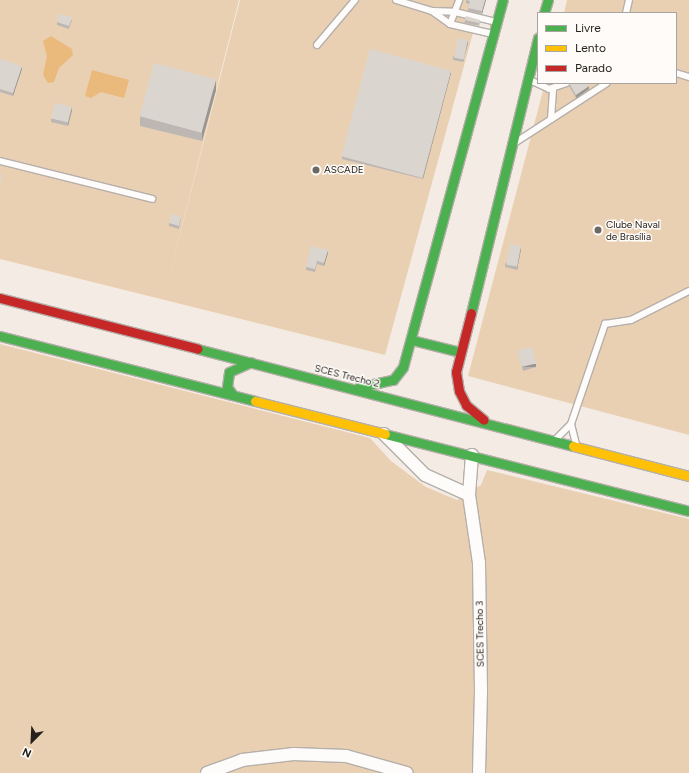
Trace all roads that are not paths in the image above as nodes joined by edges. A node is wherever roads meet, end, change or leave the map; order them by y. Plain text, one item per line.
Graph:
1 (354, 0) edge
2 (396, 0) edge
3 (459, 0) edge
4 (503, 0) edge
5 (548, 0) edge
6 (629, 0) edge
7 (432, 11) junction
8 (455, 12) junction
9 (544, 12) edge
10 (626, 12) edge
11 (497, 22) junction
12 (450, 24) junction
13 (494, 35) junction
14 (537, 42) edge
15 (317, 45) dead end
16 (677, 73) edge
17 (689, 77) edge
18 (528, 78) junction
19 (564, 84) edge
20 (599, 85) edge
21 (553, 89) junction
22 (551, 119) junction
23 (511, 145) junction
24 (0, 160) edge
25 (8, 164) junction
26 (0, 166) edge
27 (152, 199) dead end
28 (689, 291) edge
29 (0, 298) edge
30 (0, 336) edge
31 (412, 340) junction
32 (460, 352) junction
33 (250, 362) junction
34 (349, 388) junction
35 (233, 395) junction
36 (487, 423) junction
37 (571, 424) junction
38 (383, 433) junction
39 (554, 441) junction
40 (576, 446) junction
41 (472, 455) junction
42 (689, 476) edge
43 (469, 495) junction
44 (689, 511) edge
45 (207, 773) edge
46 (407, 773) edge
47 (479, 773) edge

1 - 15 lane
2 - 7 lane
3 - 8 lane
4 - 11 main road
5 - 9 main road
6 - 10 lane
7 - 8 lane
7 - 12 lane
8 - 11 lane
8 - 12 lane
11 - 13 main road
12 - 13 lane
13 - 31 main road
14 - 18 main road
16 - 17 lane
18 - 21 lane
18 - 23 main road
19 - 21 lane
20 - 22 lane
21 - 22 lane
22 - 23 lane
23 - 32 main road
24 - 25 lane
25 - 26 lane
25 - 27 lane
28 - 37 lane
29 - 33 main road, SCES Trecho 2
30 - 35 main road
31 - 32 main road
31 - 34 main road
32 - 36 main road
33 - 34 main road, SCES Trecho 2
33 - 35 main road
34 - 36 main road, SCES Trecho 2
35 - 38 main road
36 - 39 main road, SCES Trecho 2
37 - 39 lane
37 - 40 lane
38 - 41 main road
38 - 43 street
39 - 40 main road, SCES Trecho 2
40 - 42 main road, SCES Trecho 2
41 - 43 street, SCES Trecho 3
41 - 44 main road
43 - 47 street, SCES Trecho 3
45 - 46 street

